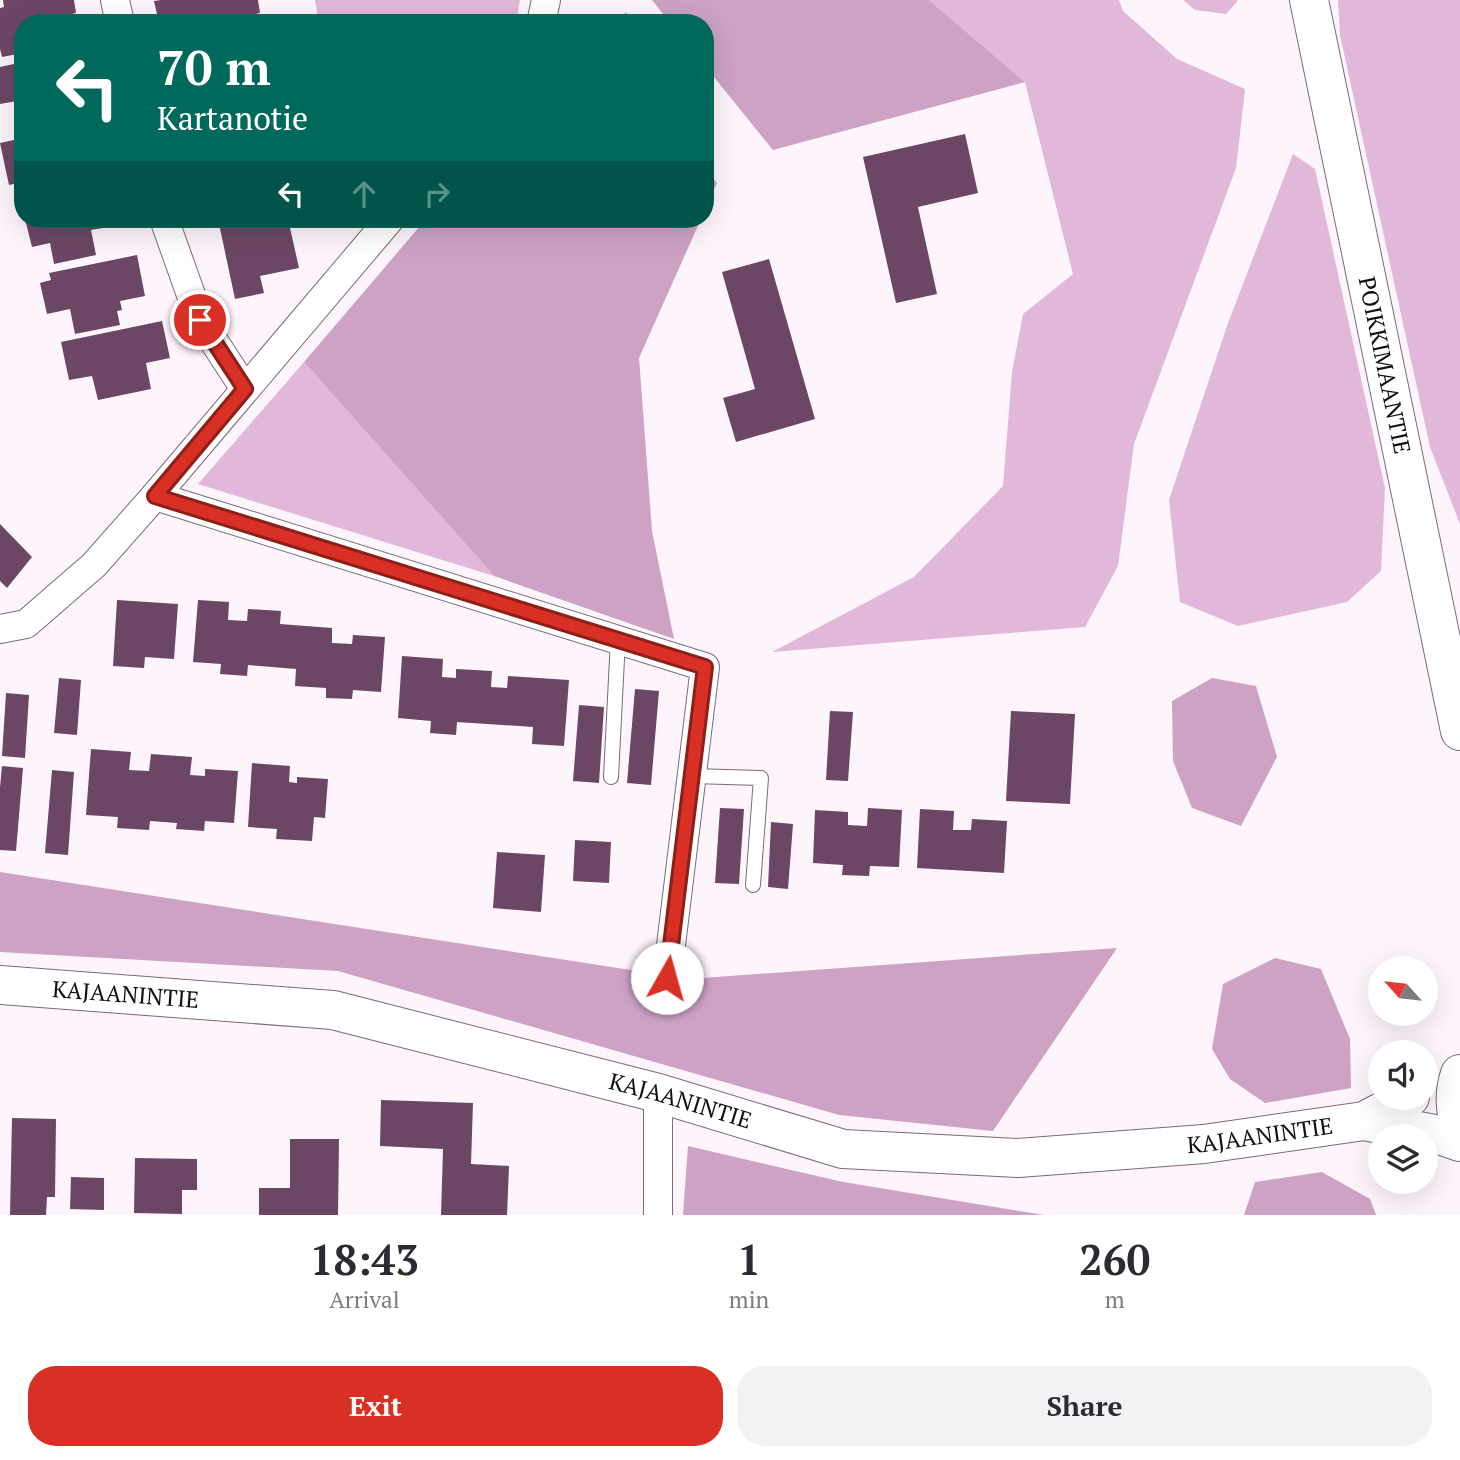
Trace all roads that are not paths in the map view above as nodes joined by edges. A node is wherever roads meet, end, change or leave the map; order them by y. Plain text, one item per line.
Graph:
1 (1309, 0) edge
2 (167, 228) edge
3 (382, 228) edge
4 (245, 389) junction
5 (155, 496) junction
6 (0, 629) edge
7 (618, 639) junction
8 (1460, 731) edge
9 (692, 776) junction
10 (611, 777) dead end
11 (753, 884) dead end
12 (667, 978) dead end
13 (0, 985) edge
14 (1460, 1068) edge
15 (1460, 1074) edge
16 (1438, 1083) edge
17 (658, 1093) junction
18 (1385, 1110) edge
19 (1364, 1121) junction
20 (1460, 1125) edge
21 (1460, 1142) edge
22 (657, 1215) edge

1 - 8 main road, POIKKIMAANTIE
2 - 4 street
3 - 4 street
4 - 5 street
5 - 6 street
5 - 7 street
7 - 9 street
7 - 10 lane
9 - 11 lane
9 - 12 street
13 - 17 main road, KAJAANINTIE
14 - 16 main road
15 - 20 main road
17 - 19 main road, KAJAANINTIE
17 - 22 street
18 - 19 main road, KAJAANINTIE
19 - 21 main road, KAJAANINTIE

